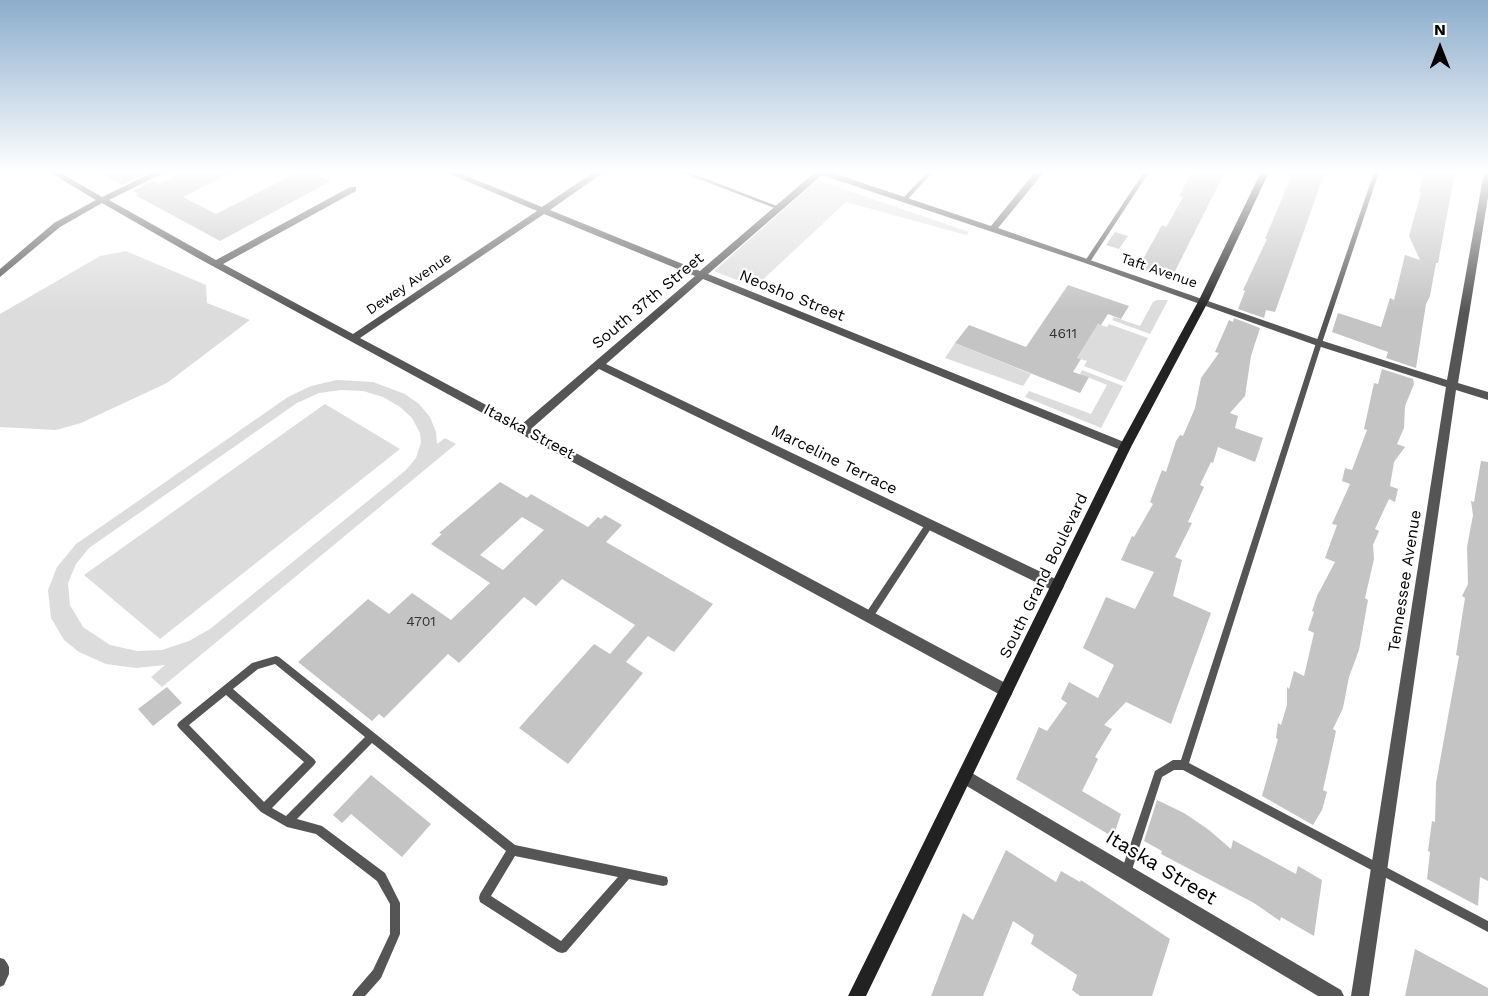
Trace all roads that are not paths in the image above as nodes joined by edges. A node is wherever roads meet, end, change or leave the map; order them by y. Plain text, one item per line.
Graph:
1 (69, 218) edge
2 (132, 218) edge
3 (299, 218) edge
4 (532, 218) edge
5 (561, 218) edge
6 (767, 218) edge
7 (961, 218) edge
8 (1002, 218) edge
9 (1116, 218) edge
10 (1243, 218) edge
11 (1361, 218) edge
12 (1480, 218) edge
13 (993, 229) junction
14 (1088, 261) junction
15 (216, 264) junction
16 (4, 266) edge
17 (0, 274) edge
18 (702, 276) junction
19 (1204, 300) junction
20 (353, 339) junction
21 (1318, 343) junction
22 (597, 364) junction
23 (1452, 384) junction
24 (1488, 396) edge
25 (524, 429) junction
26 (1125, 447) junction
27 (929, 525) junction
28 (1057, 586) junction
29 (869, 616) junction
30 (226, 689) junction
31 (1006, 691) junction
32 (372, 737) junction
33 (1184, 765) junction
34 (965, 777) junction
35 (264, 809) junction
36 (286, 822) junction
37 (513, 850) junction
38 (1378, 866) junction
39 (1125, 872) junction
40 (628, 873) junction
41 (663, 881) dead end
42 (1488, 927) edge
43 (0, 963) edge
44 (0, 981) edge
45 (358, 996) edge
46 (857, 996) edge
47 (1335, 996) edge
48 (1360, 996) edge

1 - 16 street
2 - 15 street, Itaska Street
3 - 15 street
4 - 20 street, Dewey Avenue
5 - 18 street, Neosho Street
6 - 18 street, South 37th Street
7 - 13 street, Taft Avenue
8 - 13 street
9 - 14 lane
10 - 19 main road, South Grand Boulevard
11 - 21 lane
12 - 23 street, Tennessee Avenue
13 - 14 street, Taft Avenue
14 - 19 street, Taft Avenue
15 - 20 street, Itaska Street
16 - 17 street
18 - 22 street, South 37th Street
18 - 26 street, Neosho Street
19 - 21 street, Taft Avenue
19 - 26 main road, South Grand Boulevard
20 - 25 street, Itaska Street
21 - 23 street, Taft Avenue
21 - 33 lane
22 - 25 street, South 37th Street
22 - 27 street, Marceline Terrace
23 - 24 street, Taft Avenue
23 - 38 street, Tennessee Avenue
25 - 29 street, Itaska Street
26 - 28 main road, South Grand Boulevard
27 - 28 street, Marceline Terrace
27 - 29 lane
28 - 31 main road, South Grand Boulevard
29 - 31 street, Itaska Street
30 - 32 lane
30 - 35 lane
30 - 35 lane
31 - 34 main road, South Grand Boulevard
32 - 36 lane
32 - 37 lane
33 - 38 lane
33 - 39 lane
34 - 39 street, Itaska Street
34 - 46 main road, South Grand Boulevard
35 - 36 lane
36 - 45 lane
37 - 40 lane
37 - 40 lane
38 - 42 lane
38 - 48 street, Tennessee Avenue
39 - 47 street, Itaska Street
40 - 41 lane
43 - 44 lane

